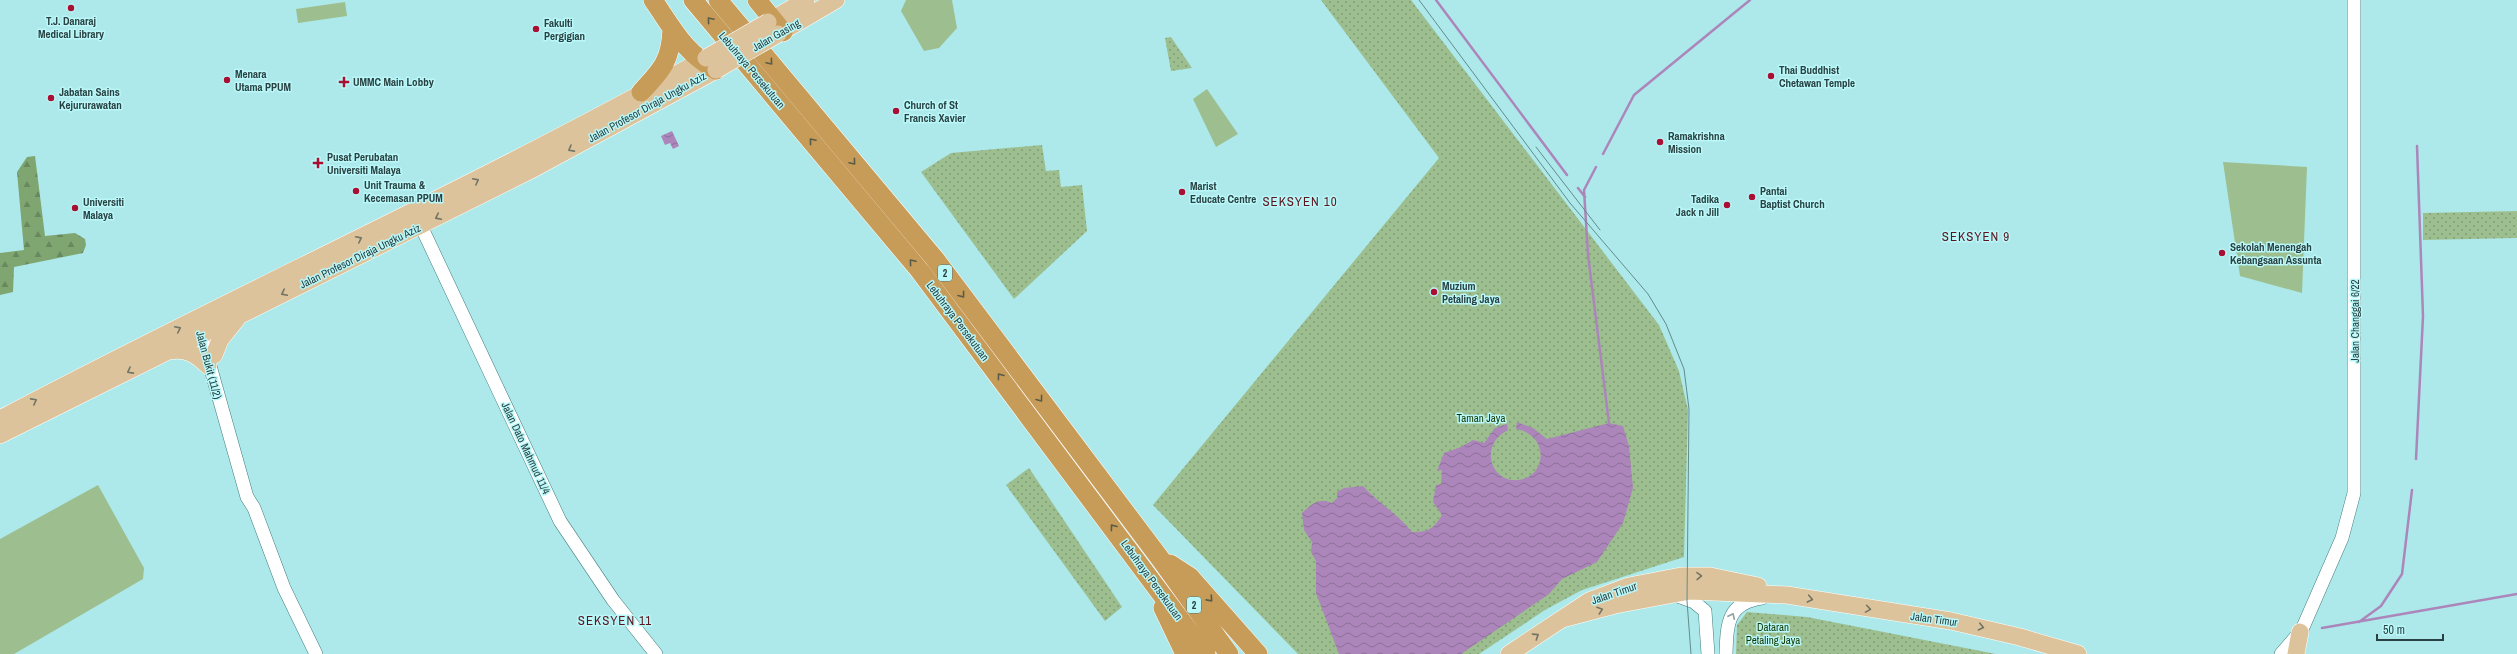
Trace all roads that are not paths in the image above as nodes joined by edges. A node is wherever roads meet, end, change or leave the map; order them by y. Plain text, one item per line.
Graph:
1 (653, 0) edge
2 (693, 0) edge
3 (718, 0) edge
4 (757, 0) edge
5 (806, 0) edge
6 (836, 0) edge
7 (2354, 0) edge
8 (776, 27) junction
9 (672, 29) junction
10 (708, 63) junction
11 (641, 92) junction
12 (421, 226) junction
13 (240, 315) junction
14 (202, 329) junction
15 (164, 352) junction
16 (211, 361) junction
17 (0, 419) edge
18 (0, 435) edge
19 (1159, 556) junction
20 (1145, 569) junction
21 (1671, 594) junction
22 (1787, 595) junction
23 (1562, 619) junction
24 (2300, 632) junction
25 (316, 654) edge
26 (656, 654) edge
27 (1185, 654) edge
28 (1206, 654) edge
29 (1229, 654) edge
30 (1258, 654) edge
31 (1509, 654) edge
32 (1708, 654) edge
33 (1726, 654) edge
34 (2078, 654) edge
35 (2282, 654) edge
36 (2292, 654) edge
37 (2296, 654) edge

1 - 9 highway
20 -> 2 highway, Lebuhraya Persekutuan / 2
3 -> 19 highway, Lebuhraya Persekutuan / 2
4 - 8 highway
5 - 8 main road, Jalan Gasing
6 - 8 main road, Jalan Gasing
7 - 24 street, Jalan Changgai 6/22
8 - 10 main road, Jalan Gasing, bridge
9 - 10 highway
9 - 11 highway
10 - 11 main road, Jalan Profesor Diraja Ungku Aziz
10 -> 12 main road, Jalan Profesor Diraja Ungku Aziz
14 -> 11 main road, Jalan Profesor Diraja Ungku Aziz
12 -> 13 main road, Jalan Profesor Diraja Ungku Aziz
12 - 26 street, Jalan Dato Mahmud 11/4
13 - 14 main road, Jalan Profesor Diraja Ungku Aziz
13 - 16 main road
14 - 15 main road, Jalan Profesor Diraja Ungku Aziz
14 - 16 street, Jalan Bukit (11/2)
17 -> 14 main road, Jalan Profesor Diraja Ungku Aziz
15 - 16 main road
15 -> 18 main road, Jalan Profesor Diraja Ungku Aziz
16 - 25 street, Jalan Bukit (11/2)
19 - 29 highway, Lebuhraya Persekutuan / 2
19 -> 30 highway
20 - 27 highway
20 - 28 highway, Lebuhraya Persekutuan / 2
21 - 22 main road, Jalan Timur
23 -> 21 main road, Jalan Timur
21 - 32 street
23 -> 22 main road, Jalan Timur
33 -> 22 street
22 -> 34 main road, Jalan Timur
31 -> 23 main road, Jalan Timur
24 - 35 street, Jalan Changgai 6/22
24 - 36 street, Jalan Changgai 6/22
24 - 37 main road

